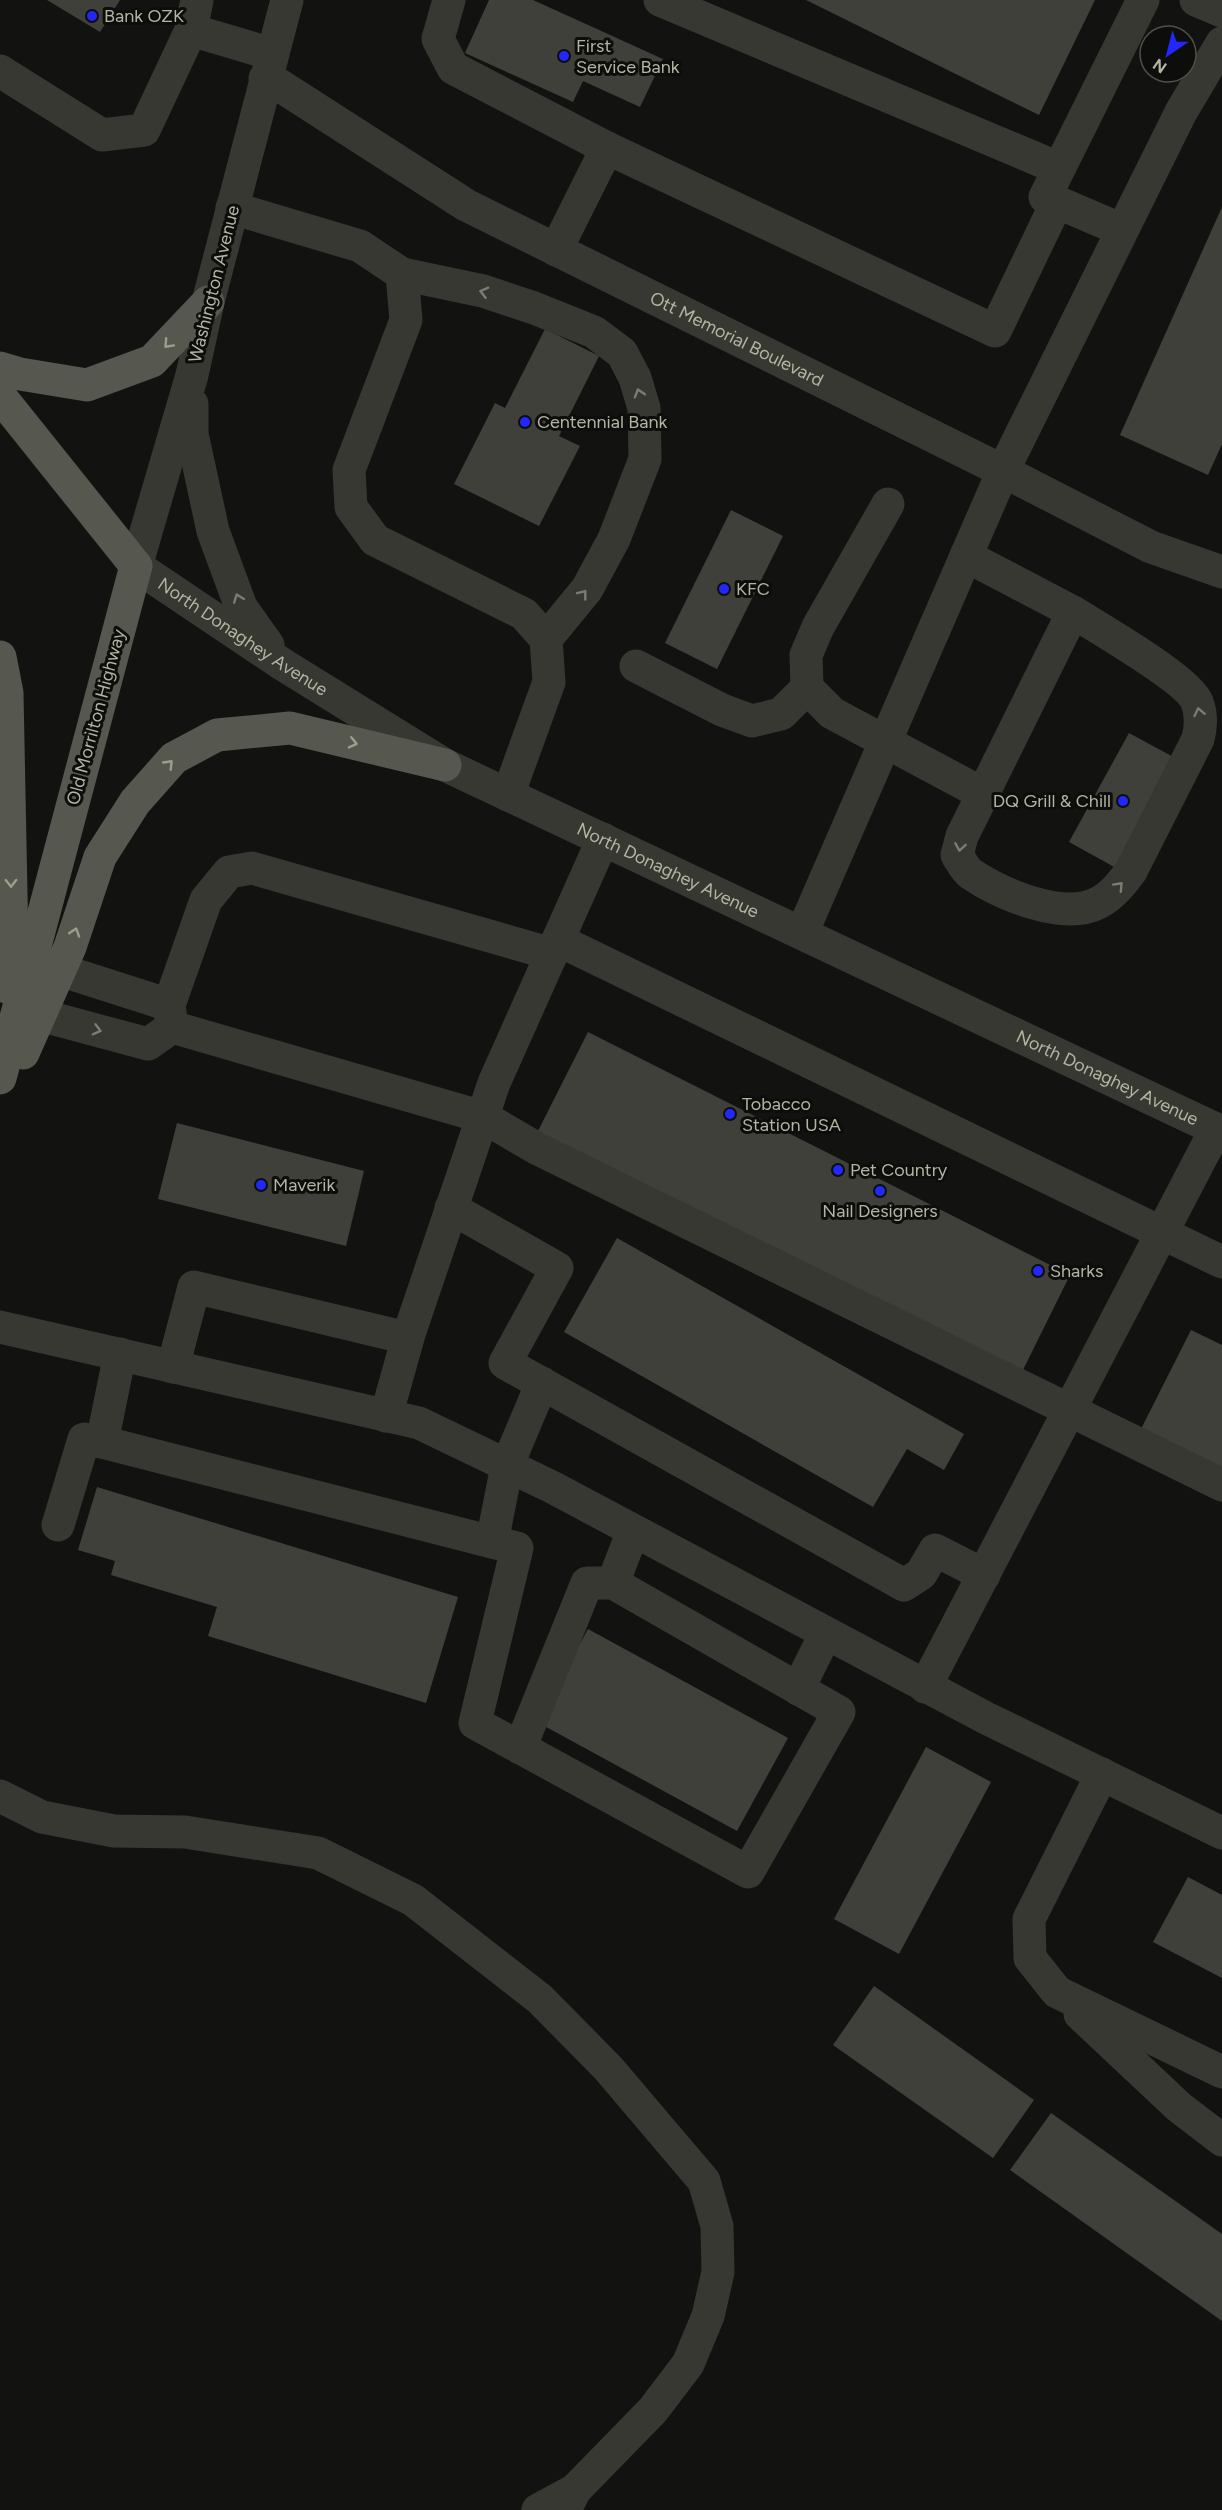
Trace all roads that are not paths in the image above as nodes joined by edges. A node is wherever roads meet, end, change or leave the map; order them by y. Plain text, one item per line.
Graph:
1 (287, 0) edge
2 (448, 0) edge
3 (660, 0) edge
4 (1143, 0) edge
5 (1196, 0) edge
6 (1222, 11) edge
7 (194, 15) edge
8 (1222, 43) edge
9 (268, 66) junction
10 (0, 72) edge
11 (607, 148) junction
12 (1058, 168) junction
13 (1057, 202) junction
14 (232, 208) junction
15 (1122, 230) junction
16 (556, 250) junction
17 (402, 274) junction
18 (208, 302) junction
19 (0, 368) edge
20 (192, 375) junction
21 (0, 396) edge
22 (1003, 471) junction
23 (888, 504) dead end
24 (966, 556) junction
25 (136, 566) junction
26 (1222, 572) edge
27 (1073, 612) junction
28 (546, 639) junction
29 (0, 657) edge
30 (282, 664) junction
31 (636, 666) dead end
32 (807, 688) junction
33 (885, 742) junction
34 (445, 765) junction
35 (983, 794) junction
36 (508, 795) junction
37 (603, 839) junction
38 (802, 933) junction
39 (555, 947) junction
40 (60, 970) junction
41 (40, 1015) junction
42 (170, 1016) junction
43 (0, 1032) edge
44 (0, 1078) edge
45 (0, 1101) edge
46 (483, 1117) junction
47 (1219, 1131) edge
48 (452, 1208) junction
49 (1162, 1232) junction
50 (1222, 1262) edge
51 (0, 1327) edge
52 (407, 1338) junction
53 (120, 1354) junction
54 (173, 1367) junction
55 (542, 1383) junction
56 (1070, 1409) junction
57 (386, 1416) junction
58 (102, 1442) junction
59 (507, 1466) junction
60 (1222, 1485) edge
61 (58, 1525) dead end
62 (633, 1531) junction
63 (492, 1542) junction
64 (984, 1575) junction
65 (613, 1583) junction
66 (826, 1633) junction
67 (926, 1687) junction
68 (798, 1689) junction
69 (520, 1748) junction
70 (1102, 1774) junction
71 (0, 1796) edge
72 (1222, 1833) edge
73 (1057, 1992) junction
74 (1222, 2072) edge
75 (1222, 2140) edge
76 (570, 2500) edge
77 (537, 2510) edge

1 - 9 street, Washington Avenue
2 - 11 street
3 - 12 street
4 - 12 street
5 - 6 street
7 - 9 street, Ott Memorial Boulevard
7 - 10 street
8 - 15 street
9 - 14 street, Washington Avenue
9 - 16 street, Ott Memorial Boulevard
11 - 13 street
11 - 16 street
12 - 13 street
13 - 15 street
14 - 17 street
14 - 18 street, Washington Avenue
15 - 22 street
16 - 22 street, Ott Memorial Boulevard
17 - 28 street
28 -> 17 street
18 -> 19 main road
18 - 20 street, Washington Avenue
20 - 25 street, Washington Avenue
30 -> 20 street
21 - 25 main road
22 - 24 street
22 - 26 street, Ott Memorial Boulevard
23 - 32 street
24 - 27 street
24 - 33 street
25 - 30 street, North Donaghey Avenue
25 - 44 main road, Old Morrilton Highway
27 - 35 street
35 -> 27 street
28 - 36 street
29 -> 43 main road
30 - 34 street, North Donaghey Avenue
31 - 32 street
32 - 33 street
33 - 35 street
33 - 38 street
34 - 36 street, North Donaghey Avenue
40 -> 34 main road
36 - 37 street, North Donaghey Avenue
37 - 38 street, North Donaghey Avenue
37 - 39 street
38 - 47 street, North Donaghey Avenue
39 - 42 street
39 - 46 street
39 - 49 street
40 - 41 main road
40 - 42 street
41 -> 42 street
41 - 45 main road
42 - 46 street
46 - 48 street
46 - 56 street
47 - 49 street
48 - 52 street
48 - 55 street
49 - 50 street
49 - 56 street
51 - 53 street
52 - 54 street
52 - 57 street
53 - 54 street
53 - 58 street
54 - 57 street
55 - 59 street
55 - 64 street
56 - 60 street
56 - 64 street
57 - 59 street
58 - 61 street
58 - 63 street
59 - 62 street
59 - 63 street
62 - 65 street
62 - 66 street
63 - 69 street
64 - 67 street
65 - 68 street
65 - 69 street
66 - 67 street
66 - 68 street
67 - 70 street
68 - 69 street
70 - 72 street
70 - 73 street
71 - 76 street
73 - 74 street
73 - 75 street
76 - 77 street

